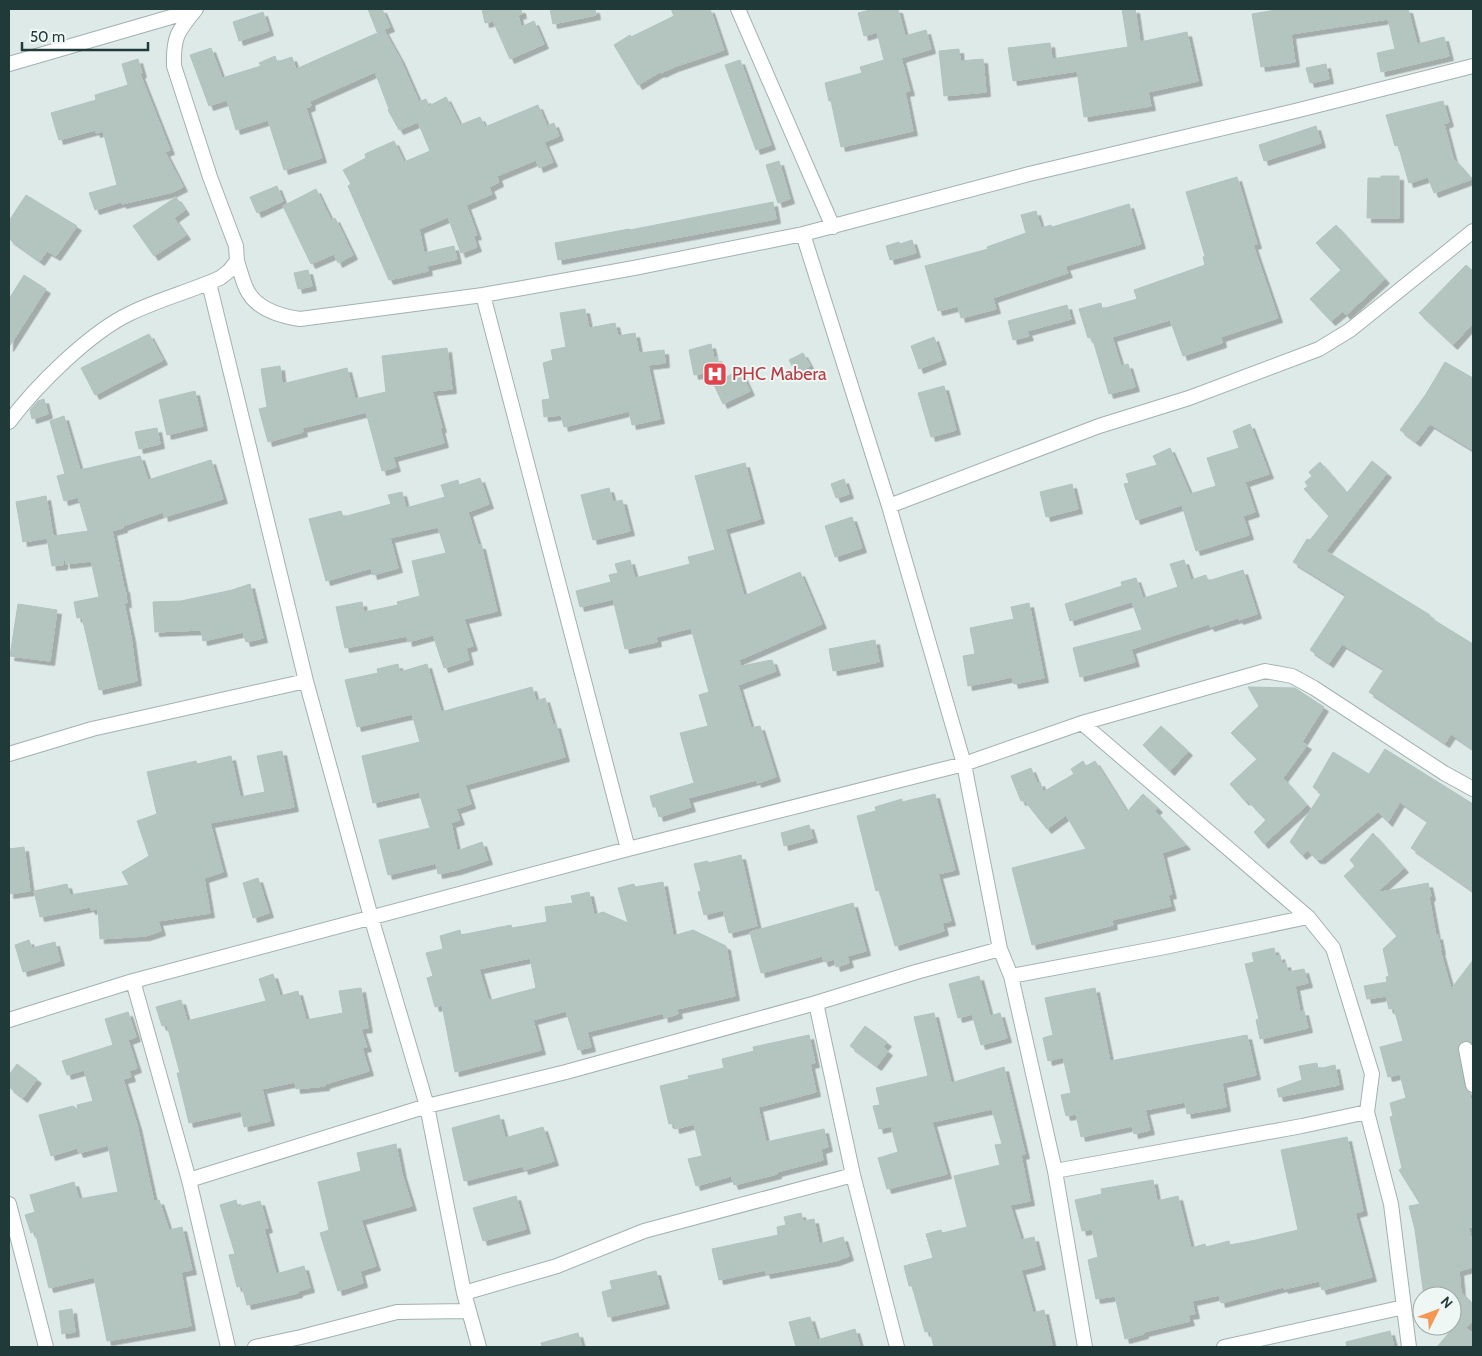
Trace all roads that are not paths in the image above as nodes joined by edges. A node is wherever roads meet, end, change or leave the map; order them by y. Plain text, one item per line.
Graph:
1 (197, 9) edge
2 (738, 9) edge
3 (9, 64) edge
4 (1473, 66) edge
5 (833, 227) junction
6 (1473, 231) edge
7 (803, 234) junction
8 (238, 261) junction
9 (209, 283) junction
10 (483, 295) junction
11 (9, 422) edge
12 (889, 506) junction
13 (306, 681) junction
14 (1082, 723) junction
15 (9, 754) edge
16 (964, 764) junction
17 (1473, 789) edge
18 (628, 849) junction
19 (1308, 917) junction
20 (372, 918) junction
21 (1000, 948) junction
22 (1011, 976) junction
23 (133, 981) junction
24 (816, 1003) junction
25 (9, 1020) edge
26 (1466, 1048) dead end
27 (1473, 1085) edge
28 (427, 1106) junction
29 (1367, 1112) junction
30 (1055, 1171) junction
31 (853, 1175) junction
32 (189, 1180) junction
33 (9, 1204) edge
34 (464, 1294) junction
35 (1404, 1307) junction
36 (468, 1310) junction
37 (46, 1347) edge
38 (228, 1347) edge
39 (255, 1347) edge
40 (479, 1347) edge
41 (896, 1347) edge
42 (1086, 1347) edge
43 (1224, 1347) edge
44 (1409, 1347) edge

1 - 3 street
1 - 8 street
2 - 5 street
4 - 5 street
5 - 7 street
6 - 12 street
7 - 10 street
7 - 12 street
8 - 9 street
8 - 10 street
9 - 11 street
9 - 13 street
10 - 18 street
12 - 16 street
13 - 15 street
13 - 20 street
14 - 16 street
14 - 17 street
14 - 19 street
16 - 18 street
16 - 21 street
18 - 20 street
19 - 22 street
19 - 29 street
20 - 23 street
20 - 28 street
21 - 22 street
21 - 24 street
22 - 30 street
23 - 25 street
23 - 32 street
24 - 28 street
24 - 31 street
26 - 27 street
28 - 32 street
28 - 34 street
29 - 30 street
29 - 35 street
30 - 42 street
31 - 34 street
31 - 41 street
32 - 38 street
33 - 37 street
34 - 36 street
35 - 43 street
35 - 44 street
36 - 39 street
36 - 40 street

